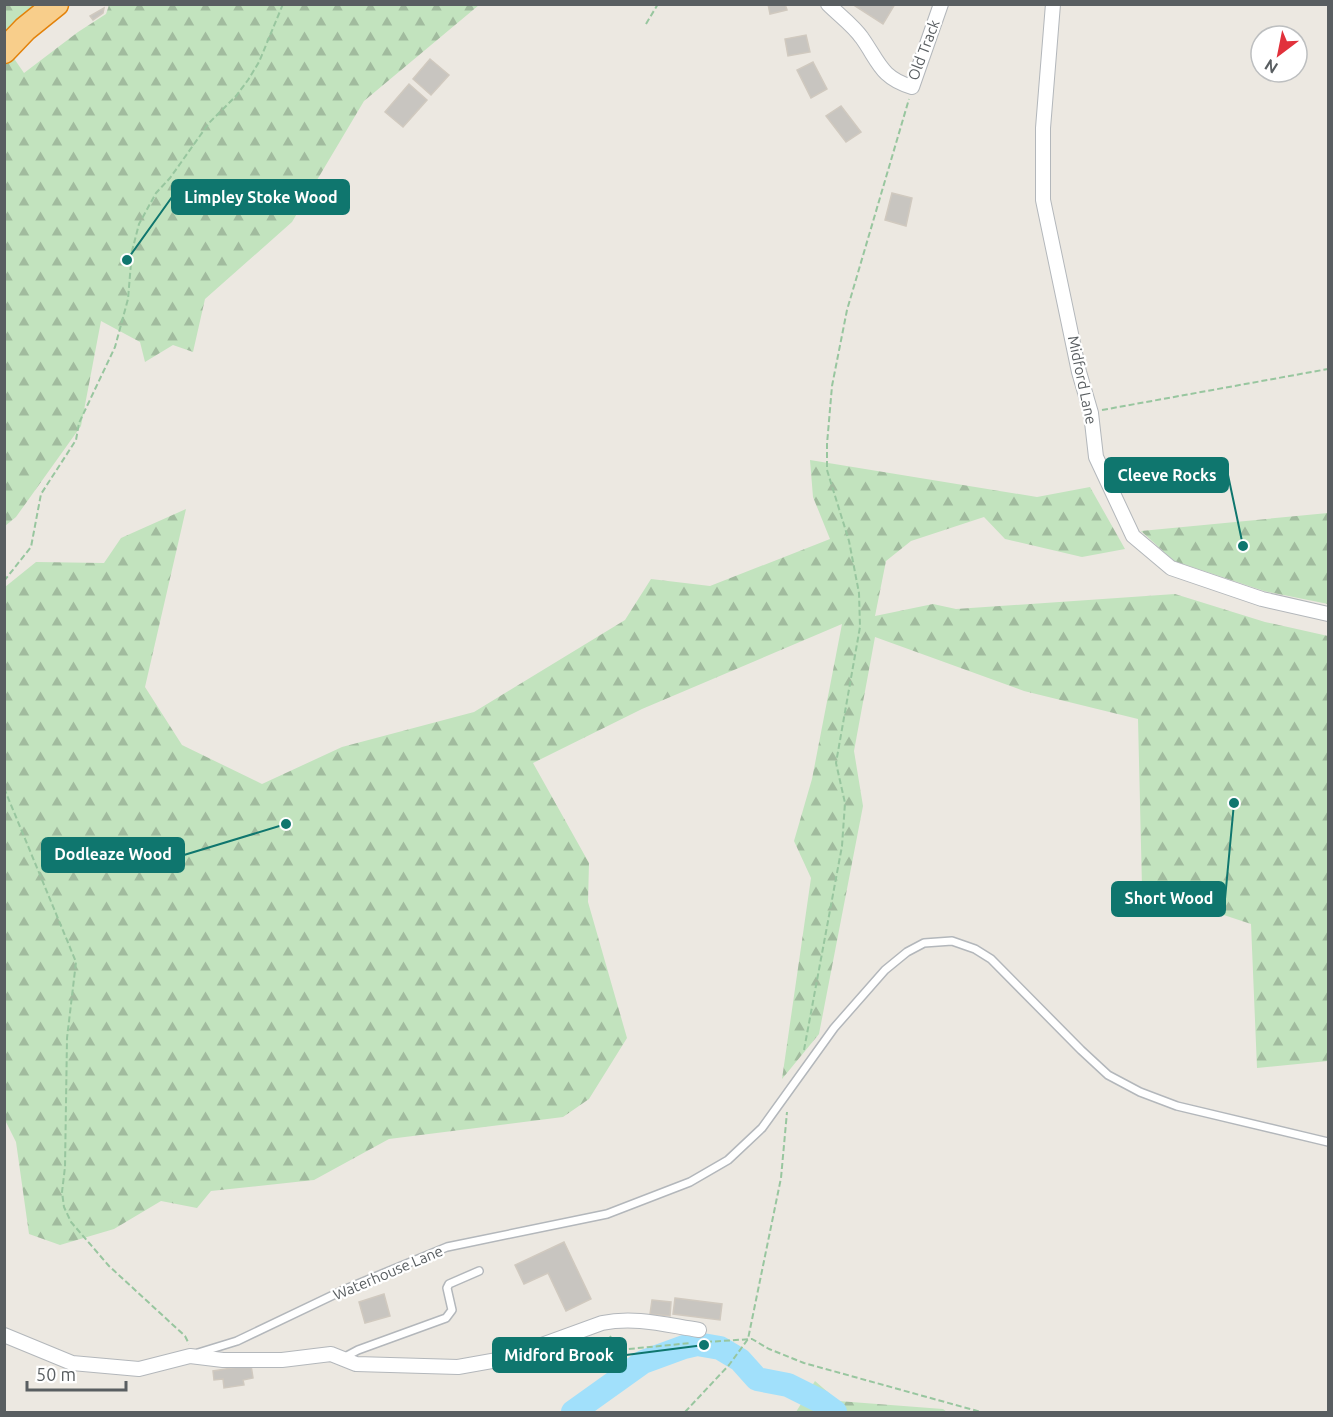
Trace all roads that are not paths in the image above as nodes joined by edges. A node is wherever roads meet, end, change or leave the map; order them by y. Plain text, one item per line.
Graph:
1 (56, 4) edge
2 (828, 4) edge
3 (941, 4) edge
4 (1053, 4) edge
5 (4, 51) edge
6 (1329, 614) edge
7 (1329, 1142) edge
8 (479, 1271) dead end
9 (699, 1330) dead end
10 (4, 1335) edge
11 (190, 1351) junction
12 (343, 1359) junction

1 - 5 highway
2 - 3 street, Old Track
4 - 6 street, Midford Lane
7 - 11 lane, Waterhouse Lane
8 - 12 lane
9 - 12 street
10 - 11 street, Waterhouse Lane
11 - 12 street

